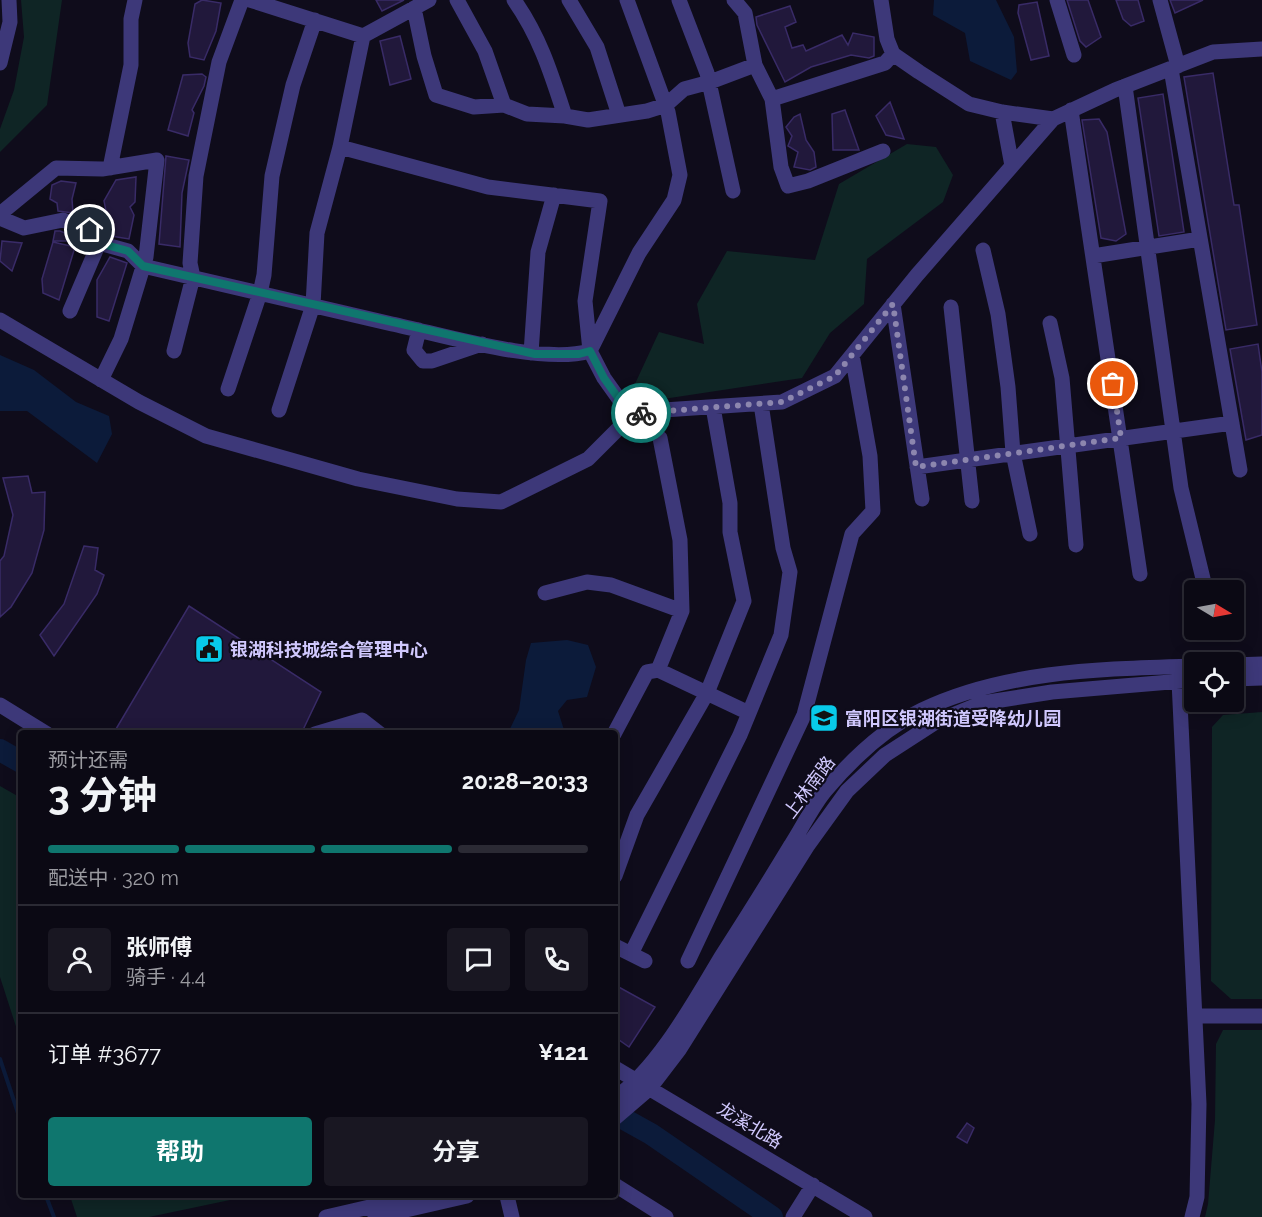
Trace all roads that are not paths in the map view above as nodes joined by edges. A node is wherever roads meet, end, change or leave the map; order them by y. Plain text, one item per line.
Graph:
1 (9, 0) edge
2 (135, 0) edge
3 (242, 0) edge
4 (250, 0) edge
5 (457, 0) edge
6 (514, 0) edge
7 (569, 0) edge
8 (627, 0) edge
9 (680, 0) edge
10 (734, 0) edge
11 (881, 0) edge
12 (1058, 0) edge
13 (1160, 0) edge
14 (422, 3) edge
15 (315, 20) junction
16 (363, 36) junction
17 (1262, 49) edge
18 (893, 54) junction
19 (1074, 55) dead end
20 (0, 63) edge
21 (755, 65) junction
22 (1174, 67) junction
23 (710, 82) junction
24 (1125, 86) junction
25 (772, 99) junction
26 (504, 105) junction
27 (666, 105) junction
28 (1071, 110) junction
29 (1002, 112) junction
30 (619, 115) junction
31 (565, 116) junction
32 (1053, 119) junction
33 (340, 147) junction
34 (883, 151) dead end
35 (1012, 166) junction
36 (110, 168) junction
37 (733, 191) dead end
38 (554, 195) junction
39 (0, 216) edge
40 (1200, 239) junction
41 (99, 243) junction
42 (1147, 247) junction
43 (983, 250) dead end
44 (1093, 256) junction
45 (143, 266) junction
46 (193, 278) junction
47 (260, 293) junction
48 (893, 304) junction
49 (313, 306) junction
50 (951, 308) dead end
51 (70, 311) dead end
52 (0, 320) edge
53 (1050, 323) dead end
54 (419, 330) junction
55 (483, 343) junction
56 (174, 351) dead end
57 (590, 351) junction
58 (531, 353) junction
59 (852, 356) junction
60 (101, 380) junction
61 (228, 389) dead end
62 (761, 404) junction
63 (713, 407) junction
64 (279, 410) dead end
65 (631, 416) junction
66 (1232, 423) junction
67 (1173, 431) junction
68 (660, 438) dead end
69 (1121, 438) junction
70 (1066, 446) junction
71 (1013, 453) junction
72 (967, 460) junction
73 (916, 467) junction
74 (1240, 470) dead end
75 (922, 499) dead end
76 (972, 501) dead end
77 (1030, 534) dead end
78 (1076, 545) dead end
79 (1140, 574) dead end
80 (1203, 580) edge
81 (545, 593) dead end
82 (682, 611) junction
83 (1262, 664) edge
84 (1244, 665) edge
85 (1184, 667) edge
86 (658, 670) junction
87 (1262, 678) edge
88 (1244, 679) edge
89 (1184, 681) edge
90 (707, 693) junction
91 (0, 705) edge
92 (1188, 712) edge
93 (749, 713) junction
94 (41, 730) edge
95 (328, 730) edge
96 (375, 730) edge
97 (616, 730) edge
98 (618, 868) edge
99 (618, 948) edge
100 (688, 961) dead end
101 (1196, 1016) junction
102 (1262, 1016) edge
103 (618, 1070) edge
104 (644, 1085) junction
105 (618, 1096) edge
106 (618, 1115) edge
107 (813, 1185) junction
108 (618, 1187) edge
109 (408, 1198) edge
110 (458, 1198) edge
111 (507, 1198) edge
112 (326, 1217) edge
113 (375, 1217) edge
114 (512, 1217) edge
115 (666, 1217) edge
116 (793, 1217) edge
117 (865, 1217) edge
118 (1192, 1217) edge

1 - 20 street
2 - 36 street
3 - 46 street
4 - 15 street
5 - 26 street
6 - 31 street
7 - 30 street
8 - 27 street
9 - 23 street
10 - 21 street
11 - 18 street
12 - 19 street
13 - 22 street
14 - 16 street
14 - 26 street
15 - 16 street
15 - 47 street
16 - 33 street
17 - 22 street
18 - 25 street
18 - 29 street
21 - 23 street
21 - 25 street
22 - 24 street
22 - 40 street
23 - 27 street
23 - 37 street
24 - 28 street
24 - 42 street
25 - 34 street
26 - 31 street
27 - 30 street
27 - 57 street
28 - 32 street
28 - 44 street
29 - 32 street
29 - 35 street
30 - 31 street
32 - 35 street
33 - 38 street
33 - 49 street
35 - 48 street
36 - 39 street
36 - 45 street
38 - 57 street
38 - 58 street
39 - 41 street
40 - 42 street
40 - 66 street
41 - 45 street
41 - 51 street
42 - 44 street
42 - 67 street
43 - 71 street
44 - 69 street
45 - 46 street
45 - 60 street
46 - 47 street
46 - 56 street
47 - 49 street
47 - 61 street
48 - 59 street
48 - 73 street
49 - 54 street
49 - 64 street
50 - 72 street
52 - 60 street
53 - 70 street
54 - 55 street
54 - 55 street
55 - 58 street
57 - 58 street
57 - 65 street
59 - 62 street
59 - 100 street
60 - 65 street
62 - 63 street
62 - 93 street
63 - 65 street
63 - 90 street
66 - 67 street
66 - 74 street
67 - 69 street
67 - 80 street
68 - 82 street
69 - 70 street
69 - 79 street
70 - 71 street
70 - 78 street
71 - 72 street
71 - 77 street
72 - 73 street
72 - 76 street
73 - 75 street
81 - 82 street
82 - 86 street
83 - 84 street
85 - 104 street, 上林南路
86 - 90 street
86 - 97 street
87 - 88 street
89 - 104 street, 上林南路
90 - 93 street
90 - 98 street
91 - 94 street
92 - 101 street
93 - 99 street
95 - 96 street
101 - 102 street
101 - 118 street
103 - 104 street, 龙溪北路
104 - 105 street
104 - 106 street
104 - 107 street, 龙溪北路
107 - 116 street
107 - 117 street, 龙溪北路
108 - 115 street
109 - 112 street
110 - 113 street
111 - 114 street

